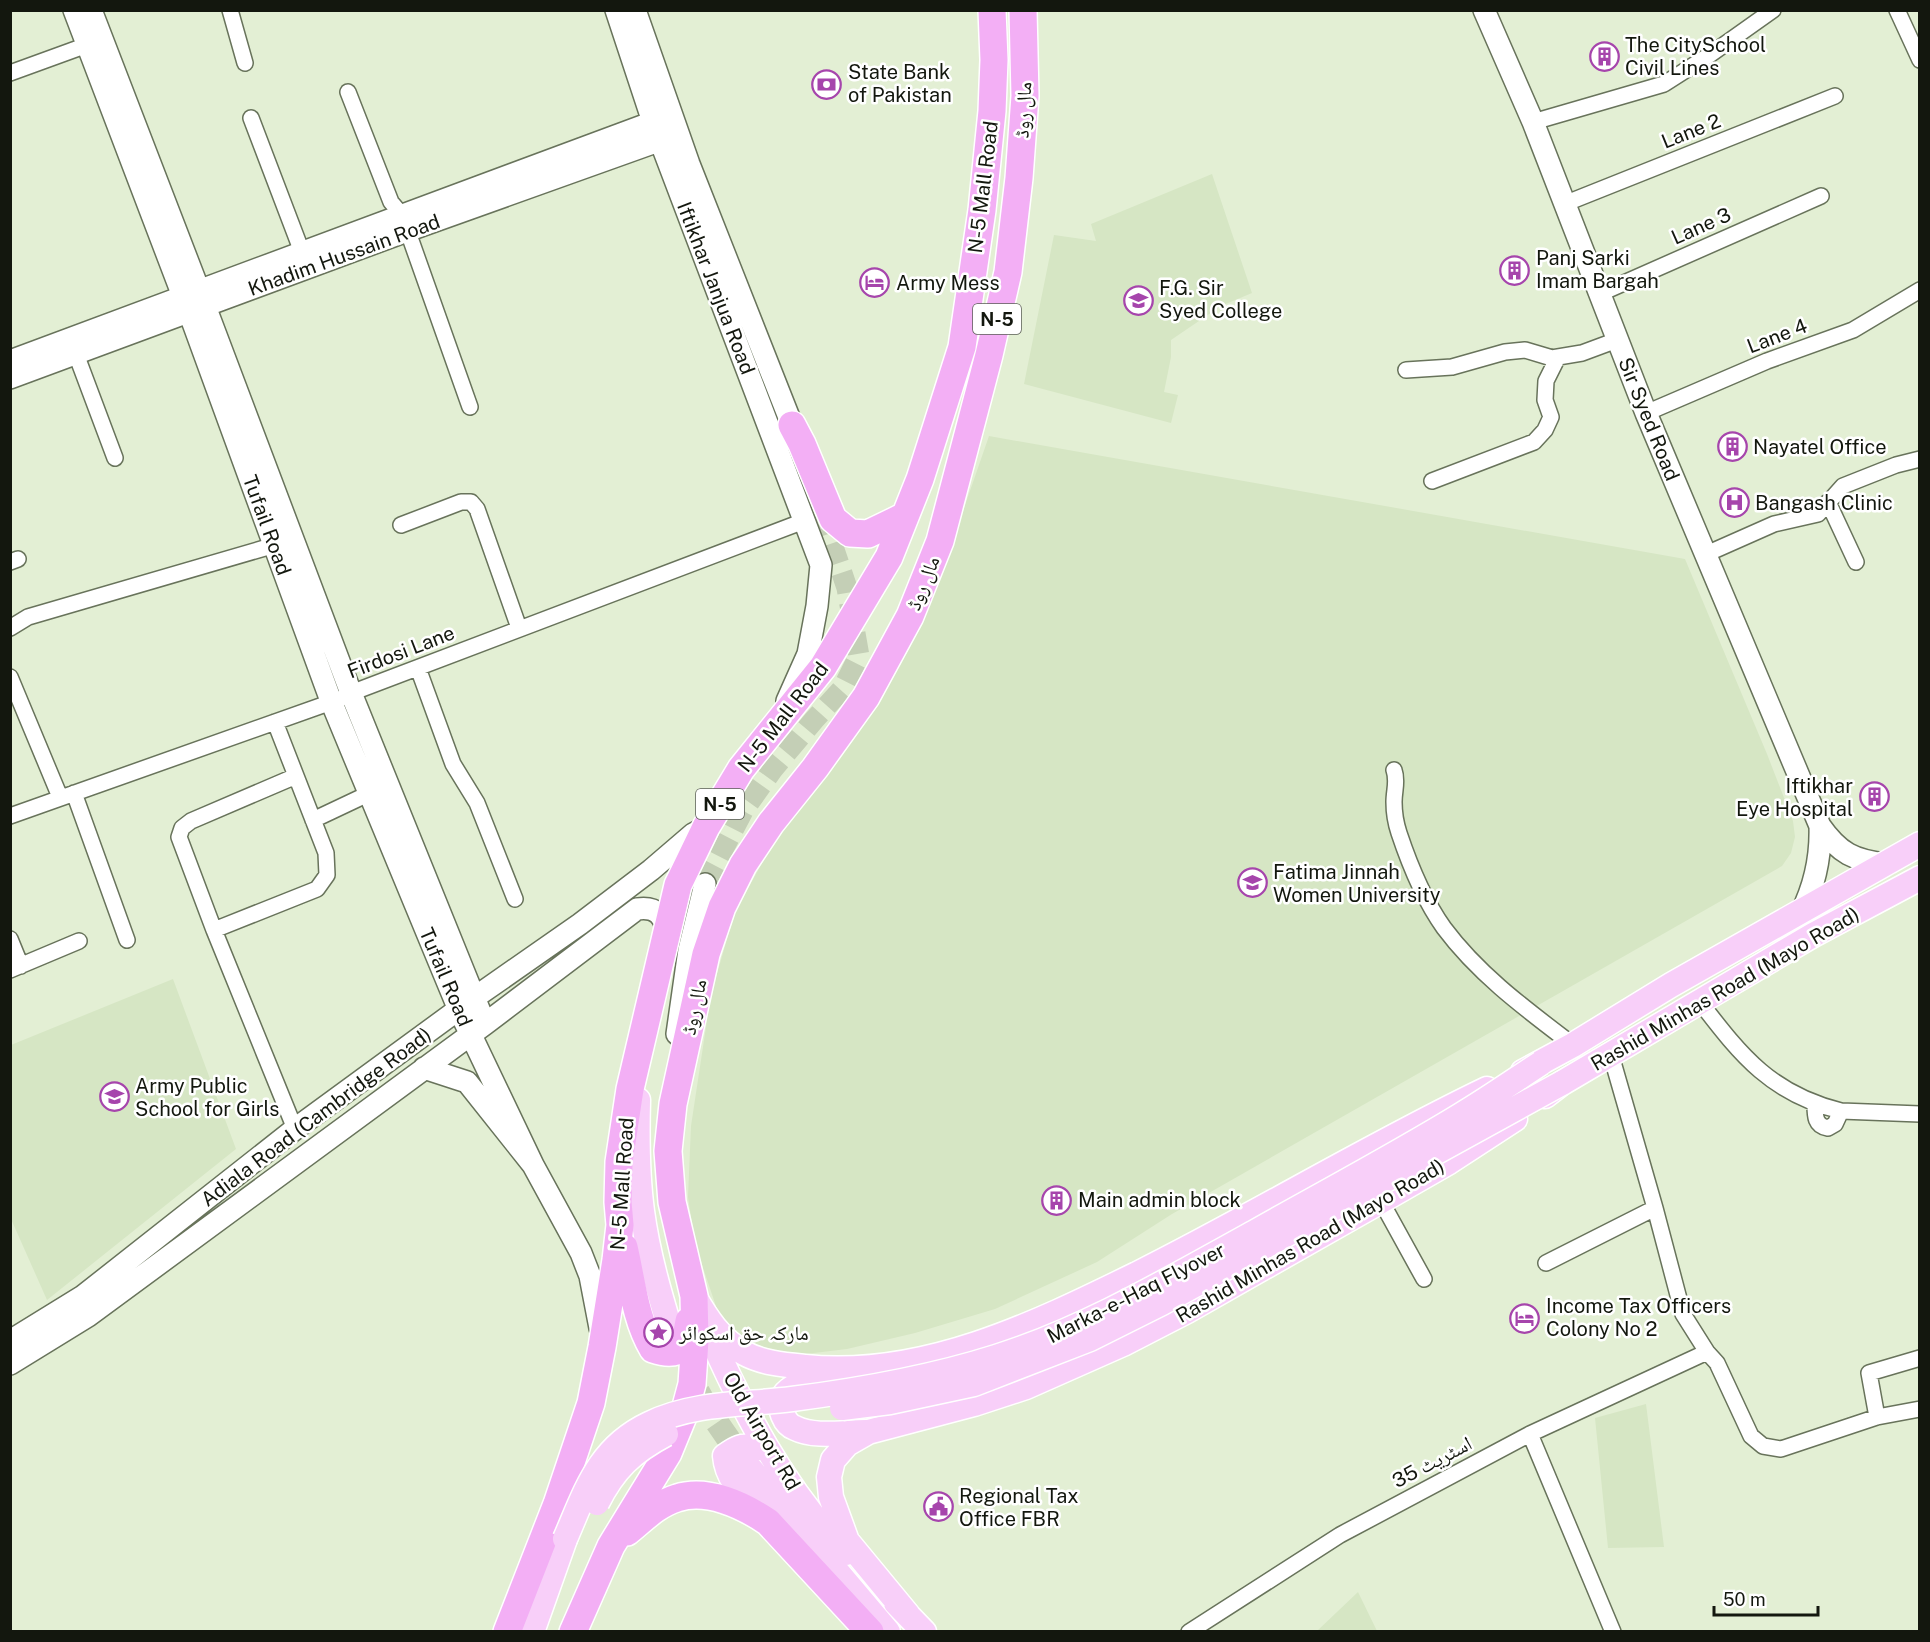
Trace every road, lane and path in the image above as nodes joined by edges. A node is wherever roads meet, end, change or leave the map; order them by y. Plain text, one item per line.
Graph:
1 (74, 10) edge
2 (91, 10) edge
3 (230, 10) edge
4 (616, 10) edge
5 (634, 10) edge
6 (992, 10) edge
7 (1023, 10) edge
8 (1042, 10) edge
9 (1484, 10) edge
10 (1773, 10) edge
11 (1897, 10) edge
12 (87, 45) junction
13 (1920, 60) edge
14 (245, 63) dead end
15 (10, 73) edge
16 (348, 92) dead end
17 (1025, 96) junction
18 (1835, 96) dead end
19 (251, 118) dead end
20 (1533, 122) junction
21 (664, 132) junction
22 (1821, 196) dead end
23 (1564, 204) junction
24 (982, 210) junction
25 (1014, 217) junction
26 (404, 223) junction
27 (302, 252) junction
28 (1920, 290) edge
29 (1599, 294) junction
30 (194, 301) junction
31 (1617, 340) junction
32 (962, 347) junction
33 (76, 354) junction
34 (989, 355) junction
35 (1558, 357) junction
36 (10, 361) edge
37 (1406, 370) dead end
38 (10, 378) edge
39 (470, 407) dead end
40 (1646, 413) junction
41 (792, 425) joint
42 (115, 458) dead end
43 (1920, 459) edge
44 (1432, 481) dead end
45 (1828, 502) junction
46 (905, 516) junction
47 (804, 521) junction
48 (401, 525) dead end
49 (275, 545) junction
50 (1704, 555) junction
51 (1856, 562) dead end
52 (10, 628) edge
53 (519, 628) junction
54 (418, 668) junction
55 (10, 677) edge
56 (351, 693) junction
57 (331, 701) junction
58 (779, 721) junction
59 (275, 722) junction
60 (1394, 770) dead end
61 (296, 776) junction
62 (368, 794) junction
63 (67, 795) junction
64 (10, 816) edge
65 (313, 820) junction
66 (1820, 826) junction
67 (706, 827) junction
68 (1920, 844) edge
69 (1887, 864) junction
70 (1920, 878) edge
71 (705, 884) tunnel mouth
72 (515, 899) dead end
73 (1801, 913) junction
74 (214, 930) junction
75 (667, 935) junction
76 (10, 939) edge
77 (127, 940) dead end
78 (79, 941) dead end
79 (16, 968) edge
80 (1700, 1002) junction
81 (467, 1004) junction
82 (478, 1029) junction
83 (1573, 1045) junction
84 (1611, 1054) junction
85 (638, 1058) junction
86 (1541, 1063) junction
87 (424, 1068) junction
88 (1562, 1083) junction
89 (673, 1104) junction
90 (1920, 1114) edge
91 (295, 1129) junction
92 (533, 1166) junction
93 (1381, 1201) junction
94 (1655, 1208) junction
95 (620, 1226) junction
96 (1546, 1263) dead end
97 (1424, 1279) dead end
98 (693, 1296) junction
99 (10, 1341) edge
100 (674, 1342) dead end
101 (602, 1347) junction
102 (1707, 1352) junction
103 (1920, 1358) edge
104 (10, 1364) edge
105 (850, 1370) junction
106 (1920, 1409) edge
107 (1877, 1417) junction
108 (868, 1432) junction
109 (1530, 1434) junction
110 (743, 1460) tunnel mouth
111 (776, 1463) junction
112 (768, 1522) junction
113 (572, 1541) junction
114 (611, 1546) junction
115 (916, 1623) edge
116 (507, 1632) edge
117 (532, 1632) edge
118 (546, 1632) edge
119 (573, 1632) edge
120 (870, 1632) edge
121 (888, 1632) edge
122 (1189, 1632) edge
123 (1613, 1632) edge

1 - 12 main road, Tufail Road
2 - 30 main road, Tufail Road
3 - 14 street
4 - 21 main road, Iftikhar Janjua Road
5 - 21 main road, Iftikhar Janjua Road
6 - 24 highway, N-5 Mall Road / N-5
7 - 17 highway, مال روڈ / N-5
8 - 17 highway
9 - 20 main road, Sir Syed Road
10 - 20 street
11 - 13 street
12 - 15 street
12 - 30 main road, Tufail Road
16 - 26 street
17 - 25 highway, مال روڈ / N-5
18 - 23 street, Lane 2
19 - 27 street
20 - 23 main road, Sir Syed Road
21 - 26 main road, Khadim Hussain Road
21 - 41 main road, Iftikhar Janjua Road
21 - 47 main road, Iftikhar Janjua Road
22 - 29 street, Lane 3
23 - 29 main road, Sir Syed Road
24 - 25 highway
24 - 32 highway, N-5 Mall Road / N-5
25 - 34 highway, مال روڈ / N-5
26 - 27 main road, Khadim Hussain Road
26 - 30 main road, Khadim Hussain Road
26 - 39 street
27 - 30 main road, Khadim Hussain Road
28 - 40 street, Lane 4
29 - 31 main road, Sir Syed Road
30 - 33 main road, Khadim Hussain Road
30 - 36 main road, Khadim Hussain Road
30 - 49 main road, Tufail Road
30 - 56 main road, Tufail Road
31 - 35 street
31 - 40 main road, Sir Syed Road
32 - 34 highway
32 - 46 highway, N-5 Mall Road / N-5
33 - 38 main road, Khadim Hussain Road
33 - 42 street
34 - 89 highway, مال روڈ / N-5
35 - 37 street
35 - 44 street
40 - 50 main road, Sir Syed Road
41 - 46 highway
43 - 45 street
45 - 50 street
45 - 51 street
46 - 58 highway, N-5 Mall Road / N-5
47 - 53 street, Firdosi Lane
47 - 58 main road, Iftikhar Janjua Road
48 - 53 street
49 - 52 street
49 - 57 main road, Tufail Road
50 - 66 main road, Sir Syed Road
53 - 54 street, Firdosi Lane
54 - 56 street, Firdosi Lane
54 - 72 street
55 - 63 street
56 - 57 street, Firdosi Lane
56 - 81 main road, Tufail Road
57 - 59 street, Firdosi Lane
57 - 62 main road, Tufail Road
58 - 67 highway, N-5 Mall Road / N-5
59 - 61 street
59 - 63 street, Firdosi Lane
60 - 83 street
61 - 65 street
61 - 74 street
62 - 65 street
62 - 81 main road, Tufail Road
63 - 64 street, Firdosi Lane
63 - 77 street
65 - 74 street
66 - 69 main road, Sir Syed Road
66 - 73 main road, Sir Syed Road
67 - 75 highway, N-5 Mall Road / N-5
67 - 81 main road, Adiala Road (Cambridge Road)
68 - 69 main road, Rashid Minhas Road (Mayo Road)
69 - 73 main road, Rashid Minhas Road (Mayo Road)
70 - 80 main road, Rashid Minhas Road (Mayo Road)
71 - 89 main road
73 - 83 main road, Rashid Minhas Road (Mayo Road)
74 - 91 street
75 - 82 main road, Adiala Road (Cambridge Road)
75 - 85 highway, N-5 Mall Road / N-5
76 - 79 street
78 - 79 street
80 - 84 main road, Rashid Minhas Road (Mayo Road)
80 - 90 street
81 - 82 main road, Tufail Road
81 - 91 main road, Adiala Road (Cambridge Road)
82 - 87 main road, Adiala Road (Cambridge Road)
82 - 92 main road, Tufail Road
83 - 86 main road, Rashid Minhas Road (Mayo Road)
84 - 88 main road, Rashid Minhas Road (Mayo Road)
84 - 94 street
85 - 95 highway, N-5 Mall Road / N-5
85 - 100 main road
86 - 105 main road, Rashid Minhas Road (Mayo Road)
86 - 113 main road, Marka-e-Haq Flyover, bridge
87 - 92 main road
87 - 104 main road, Adiala Road (Cambridge Road)
88 - 93 main road, Rashid Minhas Road (Mayo Road)
88 - 113 main road, Marka-e-Haq Flyover, bridge
89 - 98 highway, مال روڈ
91 - 99 main road, Adiala Road (Cambridge Road)
92 - 101 main road
93 - 97 street
93 - 108 main road, Rashid Minhas Road (Mayo Road)
94 - 96 street
94 - 102 street
95 - 98 highway
95 - 101 highway, N-5 Mall Road / N-5
98 - 105 main road, Rashid Minhas Road (Mayo Road)
98 - 111 main road, Old Airport Rd
98 - 114 highway
101 - 116 highway, N-5 Mall Road / N-5
102 - 107 street
102 - 109 street, اسٹریٹ 35
103 - 107 street
105 - 108 main road
106 - 107 street
108 - 115 main road, Rashid Minhas Road (Mayo Road)
109 - 122 street, اسٹریٹ 35
109 - 123 street
110 - 121 main road
111 - 112 main road
111 - 115 main road, Old Airport Rd
112 - 114 highway
112 - 120 highway
113 - 117 main road, Marka-e-Haq Flyover
113 - 118 main road, Marka-e-Haq Flyover
114 - 119 highway

